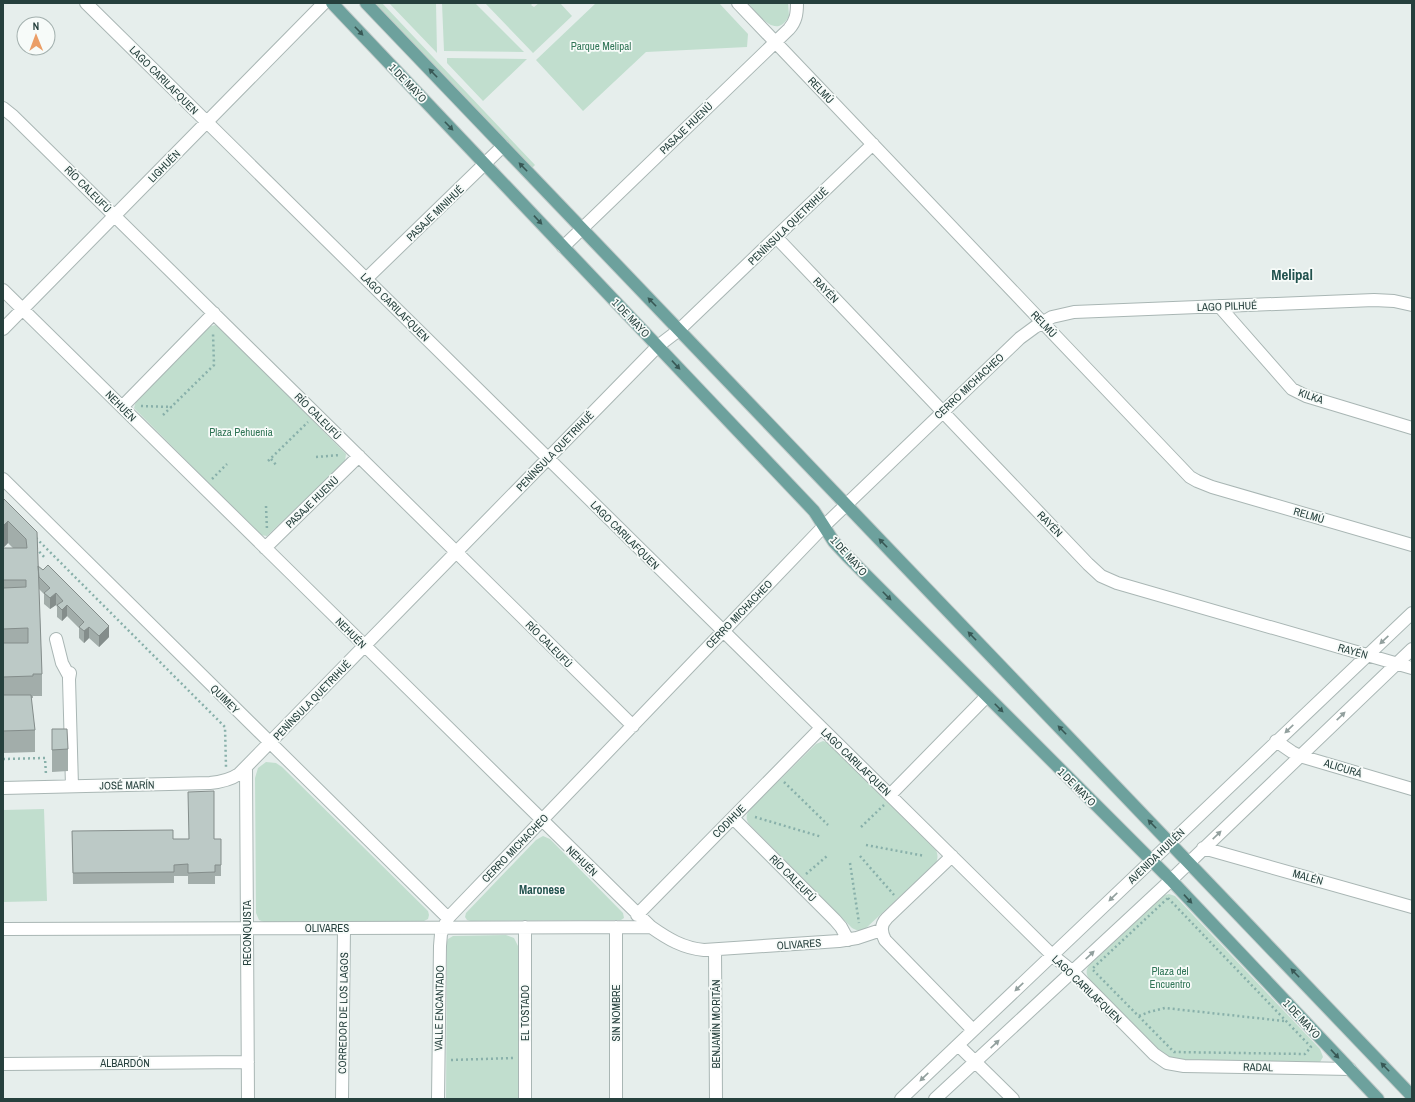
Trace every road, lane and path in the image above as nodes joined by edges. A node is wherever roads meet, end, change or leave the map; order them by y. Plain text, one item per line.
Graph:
1 (86, 3) edge
2 (324, 3) edge
3 (332, 3) edge
4 (366, 3) edge
5 (738, 3) edge
6 (797, 3) edge
7 (775, 42) junction
8 (3, 108) edge
9 (208, 122) junction
10 (873, 144) junction
11 (503, 146) junction
12 (485, 164) junction
13 (115, 216) junction
14 (582, 229) junction
15 (776, 237) junction
16 (563, 247) junction
17 (366, 279) junction
18 (3, 290) edge
19 (1412, 305) edge
20 (1219, 306) junction
21 (23, 309) junction
22 (214, 313) junction
23 (1042, 322) junction
24 (3, 329) edge
25 (213, 329) dead end
26 (679, 330) junction
27 (212, 333) junction
28 (218, 333) dead end
29 (658, 346) junction
30 (143, 402) dead end
31 (138, 406) dead end
32 (142, 406) junction
33 (122, 407) junction
34 (172, 407) junction
35 (143, 410) dead end
36 (942, 411) junction
37 (163, 415) dead end
38 (302, 417) dead end
39 (308, 422) junction
40 (313, 427) dead end
41 (1412, 428) edge
42 (338, 453) junction
43 (346, 454) dead end
44 (359, 456) junction
45 (316, 457) dead end
46 (548, 458) junction
47 (337, 462) dead end
48 (227, 464) dead end
49 (277, 466) dead end
50 (206, 474) dead end
51 (214, 478) dead end
52 (3, 479) edge
53 (217, 485) dead end
54 (846, 504) junction
55 (266, 506) dead end
56 (824, 526) junction
57 (260, 528) dead end
58 (268, 528) junction
59 (267, 532) dead end
60 (31, 533) edge
61 (31, 543) edge
62 (1412, 545) edge
63 (265, 548) junction
64 (456, 552) junction
65 (45, 558) dead end
66 (1412, 613) edge
67 (723, 631) junction
68 (56, 639) dead end
69 (364, 646) junction
70 (1412, 649) edge
71 (1368, 655) junction
72 (1397, 664) junction
73 (1412, 668) edge
74 (987, 696) junction
75 (633, 726) junction
76 (821, 728) junction
77 (1276, 741) junction
78 (269, 743) junction
79 (1300, 756) junction
80 (3, 758) edge
81 (246, 767) junction
82 (46, 769) dead end
83 (223, 771) dead end
84 (72, 786) junction
85 (779, 786) dead end
86 (3, 788) edge
87 (1412, 789) edge
88 (890, 795) junction
89 (890, 810) dead end
90 (754, 812) dead end
91 (755, 817) junction
92 (733, 818) junction
93 (542, 821) junction
94 (755, 823) dead end
95 (828, 825) dead end
96 (861, 826) dead end
97 (822, 837) dead end
98 (1170, 843) junction
99 (866, 845) dead end
100 (1203, 848) junction
101 (925, 851) dead end
102 (827, 856) dead end
103 (860, 856) dead end
104 (925, 856) junction
105 (952, 856) junction
106 (1151, 861) junction
107 (925, 862) dead end
108 (1189, 862) junction
109 (850, 863) dead end
110 (800, 869) dead end
111 (805, 875) junction
112 (811, 880) dead end
113 (1171, 880) junction
114 (900, 891) dead end
115 (1412, 907) edge
116 (638, 915) junction
117 (446, 923) junction
118 (853, 923) dead end
119 (859, 923) junction
120 (866, 923) dead end
121 (525, 927) junction
122 (616, 927) junction
123 (651, 927) junction
124 (247, 928) junction
125 (344, 928) junction
126 (3, 929) edge
127 (881, 930) junction
128 (848, 940) junction
129 (715, 950) junction
130 (1052, 955) junction
131 (1072, 971) junction
132 (1139, 1016) junction
133 (1285, 1021) junction
134 (973, 1030) junction
135 (958, 1044) junction
136 (514, 1050) dead end
137 (450, 1053) dead end
138 (515, 1058) junction
139 (248, 1062) junction
140 (976, 1062) junction
141 (1167, 1063) joint
142 (3, 1064) edge
143 (515, 1065) dead end
144 (1350, 1069) junction
145 (1412, 1096) edge
146 (248, 1099) edge
147 (342, 1099) edge
148 (438, 1099) edge
149 (525, 1099) edge
150 (616, 1099) edge
151 (716, 1099) edge
152 (901, 1099) edge
153 (935, 1099) edge
154 (1013, 1099) edge
155 (1378, 1099) edge

1 - 9 street, LAGO CARILAFQUEN
2 - 9 street, LIGHUÉN
3 -> 12 main road, 1 DE MAYO
11 -> 4 main road
5 - 7 street, RELMÚ
6 - 7 street, PASAJE HUENÚ
7 - 10 street, RELMÚ
7 - 14 street, PASAJE HUENÚ
8 - 13 street, RÍO CALEUFÚ
9 - 13 street, LIGHUÉN
9 - 17 street, LAGO CARILAFQUEN
10 - 15 street, PENÍNSULA QUETRIHUÉ
10 - 23 street, RELMÚ
11 - 12 street, PASAJE MINIHUÉ
14 -> 11 main road
12 -> 16 main road, 1 DE MAYO
12 - 17 street, PASAJE MINIHUÉ
13 - 21 street, LIGHUÉN
13 - 22 street, RÍO CALEUFÚ
14 - 16 street, PASAJE HUENÚ
26 -> 14 main road
15 - 26 street, PENÍNSULA QUETRIHUÉ
15 - 36 street, RAYÉN
16 - 29 main road, 1 DE MAYO
17 - 46 street, LAGO CARILAFQUEN
18 - 21 street, NEHUÉN
19 - 20 street, LAGO PILHUÉ
20 - 23 street, LAGO PILHUÉ
20 - 41 street, KILKA
21 - 24 street, LIGHUÉN
21 - 33 street, NEHUÉN
22 - 33 street
22 - 44 street, RÍO CALEUFÚ
23 - 36 street, CERRO MICHACHEO
23 - 62 street, RELMÚ
25 - 27 path
26 - 29 street, PENÍNSULA QUETRIHUÉ
26 - 54 main road
27 - 28 path
27 - 34 path
29 - 46 street, PENÍNSULA QUETRIHUÉ
29 -> 56 main road, 1 DE MAYO
30 - 32 path
31 - 32 path
32 - 34 path
32 - 35 path
33 - 63 street, NEHUÉN
34 - 37 path
36 - 54 street, CERRO MICHACHEO
36 - 71 street, RAYÉN
38 - 39 path
39 - 40 path
39 - 49 path
42 - 43 path
42 - 45 path
42 - 47 path
44 - 63 street, PASAJE HUENÚ
44 - 64 street, RÍO CALEUFÚ
46 - 64 street, PENÍNSULA QUETRIHUÉ
46 - 67 street, LAGO CARILAFQUEN
48 - 51 path
50 - 53 path
52 - 78 street, QUIMEY
54 - 56 street, CERRO MICHACHEO
98 -> 54 main road
55 - 58 path
56 - 67 street, CERRO MICHACHEO
56 -> 74 main road, 1 DE MAYO
57 - 58 path
58 - 59 path
60 - 83 path
61 - 65 path
63 - 69 street, NEHUÉN
64 - 69 street, PENÍNSULA QUETRIHUÉ
64 - 75 street, RÍO CALEUFÚ
66 -> 71 street, AVENIDA HUILÉN
67 - 75 street, CERRO MICHACHEO
67 - 76 street, LAGO CARILAFQUEN
68 - 84 street
69 - 78 street, PENÍNSULA QUETRIHUÉ
69 - 93 street, NEHUÉN
70 - 72 street
71 - 72 street, RAYÉN
71 -> 77 street, AVENIDA HUILÉN
72 - 73 street, RAYÉN
79 -> 72 street
74 - 88 street
74 -> 106 main road, 1 DE MAYO
75 - 93 street, CERRO MICHACHEO
76 - 88 street, LAGO CARILAFQUEN
76 - 92 street, CODIHUE
77 - 79 street, ALICURÁ
77 - 98 street, AVENIDA HUILÉN
78 - 81 street, PENÍNSULA QUETRIHUÉ
78 - 117 street, QUIMEY
79 - 87 street, ALICURÁ
100 -> 79 street
80 - 82 path
81 - 84 street, JOSÉ MARÍN
81 - 124 street, RECONQUISTA
84 - 86 street, JOSÉ MARÍN
85 - 95 path
88 - 105 street, LAGO CARILAFQUEN
89 - 96 path
90 - 91 path
91 - 94 path
91 - 97 path
92 - 116 street, CODIHUE
92 - 128 street, RÍO CALEUFÚ
93 - 116 street, NEHUÉN
93 - 117 street, CERRO MICHACHEO
98 - 106 street, AVENIDA HUILÉN
98 - 108 main road
99 - 104 path
100 - 108 street
100 - 115 street, MALÉN
101 - 104 path
102 - 111 path
103 - 114 path
104 - 107 path
105 - 127 street
105 - 130 street, LAGO CARILAFQUEN
106 - 113 main road, 1 DE MAYO
106 -> 130 street, AVENIDA HUILÉN
108 - 113 street
145 -> 108 main road
109 - 119 path
110 - 111 path
111 - 112 path
131 -> 113 street
113 -> 144 main road, 1 DE MAYO
116 - 123 street, NEHUÉN
117 - 121 street, OLIVARES
117 - 125 street, OLIVARES
117 - 148 street, VALLE ENCANTADO
118 - 119 path
119 - 120 path
121 - 122 street, OLIVARES
121 - 149 street, EL TOSTADO
122 - 123 street, OLIVARES
122 - 150 street, SIN NOMBRE
123 - 129 street, NEHUÉN
124 - 125 street, OLIVARES
124 - 126 street, OLIVARES
124 - 139 street, RECONQUISTA
125 - 147 street, CORREDOR DE LOS LAGOS
127 - 128 street, OLIVARES
127 - 134 street
128 - 129 street, OLIVARES
129 - 151 street, BENJAMÍN MORITÁN
130 - 131 street, LAGO CARILAFQUEN
130 -> 134 street, AVENIDA HUILÉN
140 -> 131 street
131 - 141 street, LAGO CARILAFQUEN
132 - 133 path
132 - 133 path
132 - 133 path
134 - 135 street, AVENIDA HUILÉN
135 - 140 street
135 -> 152 street, AVENIDA HUILÉN
136 - 138 path
137 - 138 path
138 - 143 path
139 - 142 street, ALBARDÓN
139 - 146 street, RECONQUISTA
140 - 153 street
140 - 154 street
141 - 144 street, RADAL
144 - 155 main road, 1 DE MAYO

